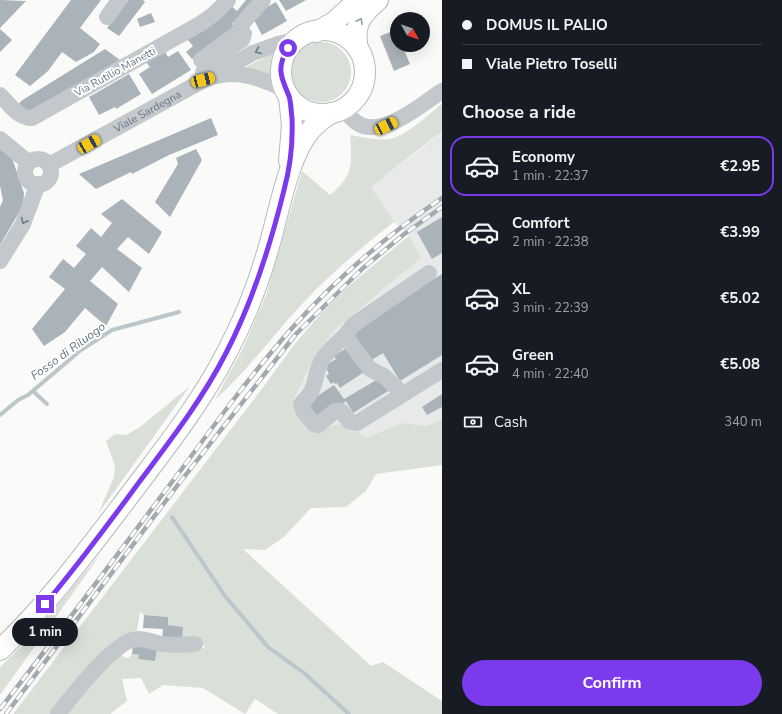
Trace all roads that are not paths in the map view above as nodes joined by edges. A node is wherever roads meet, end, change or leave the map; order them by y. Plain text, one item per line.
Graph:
1 (119, 0) edge
2 (228, 0) edge
3 (263, 0) edge
4 (358, 0) edge
5 (378, 0) edge
6 (107, 17) dead end
7 (241, 31) junction
8 (316, 32) junction
9 (295, 40) junction
10 (358, 49) junction
11 (201, 60) dead end
12 (203, 80) junction
13 (442, 91) edge
14 (287, 93) junction
15 (0, 95) edge
16 (337, 110) junction
17 (0, 139) edge
18 (29, 163) junction
19 (49, 165) junction
20 (288, 176) junction
21 (38, 184) junction
22 (0, 261) edge
23 (429, 273) dead end
24 (345, 336) junction
25 (442, 370) edge
26 (405, 394) junction
27 (195, 644) dead end
28 (0, 650) edge
29 (58, 714) edge

1 - 6 street
2 - 15 street, Via Rutilio Manetti
3 - 7 street
4 - 8 main road, Viale Sardegna
10 -> 5 main road
7 - 11 street
7 - 12 street
8 - 9 main road, Viale Sardegna
8 - 10 main road, Viale Sardegna
9 -> 12 street, Viale Sardegna
9 - 14 main road
10 - 16 main road
12 - 14 street, Viale Sardegna
12 - 19 street, Viale Sardegna
13 - 16 street
14 - 16 main road, Viale Sardegna
14 - 20 main road
16 - 20 main road
17 - 18 street
18 - 19 street
18 - 21 street
19 - 21 street
20 - 28 main road
21 -> 22 street
23 - 24 street
24 - 26 street
24 - 26 street
25 - 26 street
27 - 29 street

